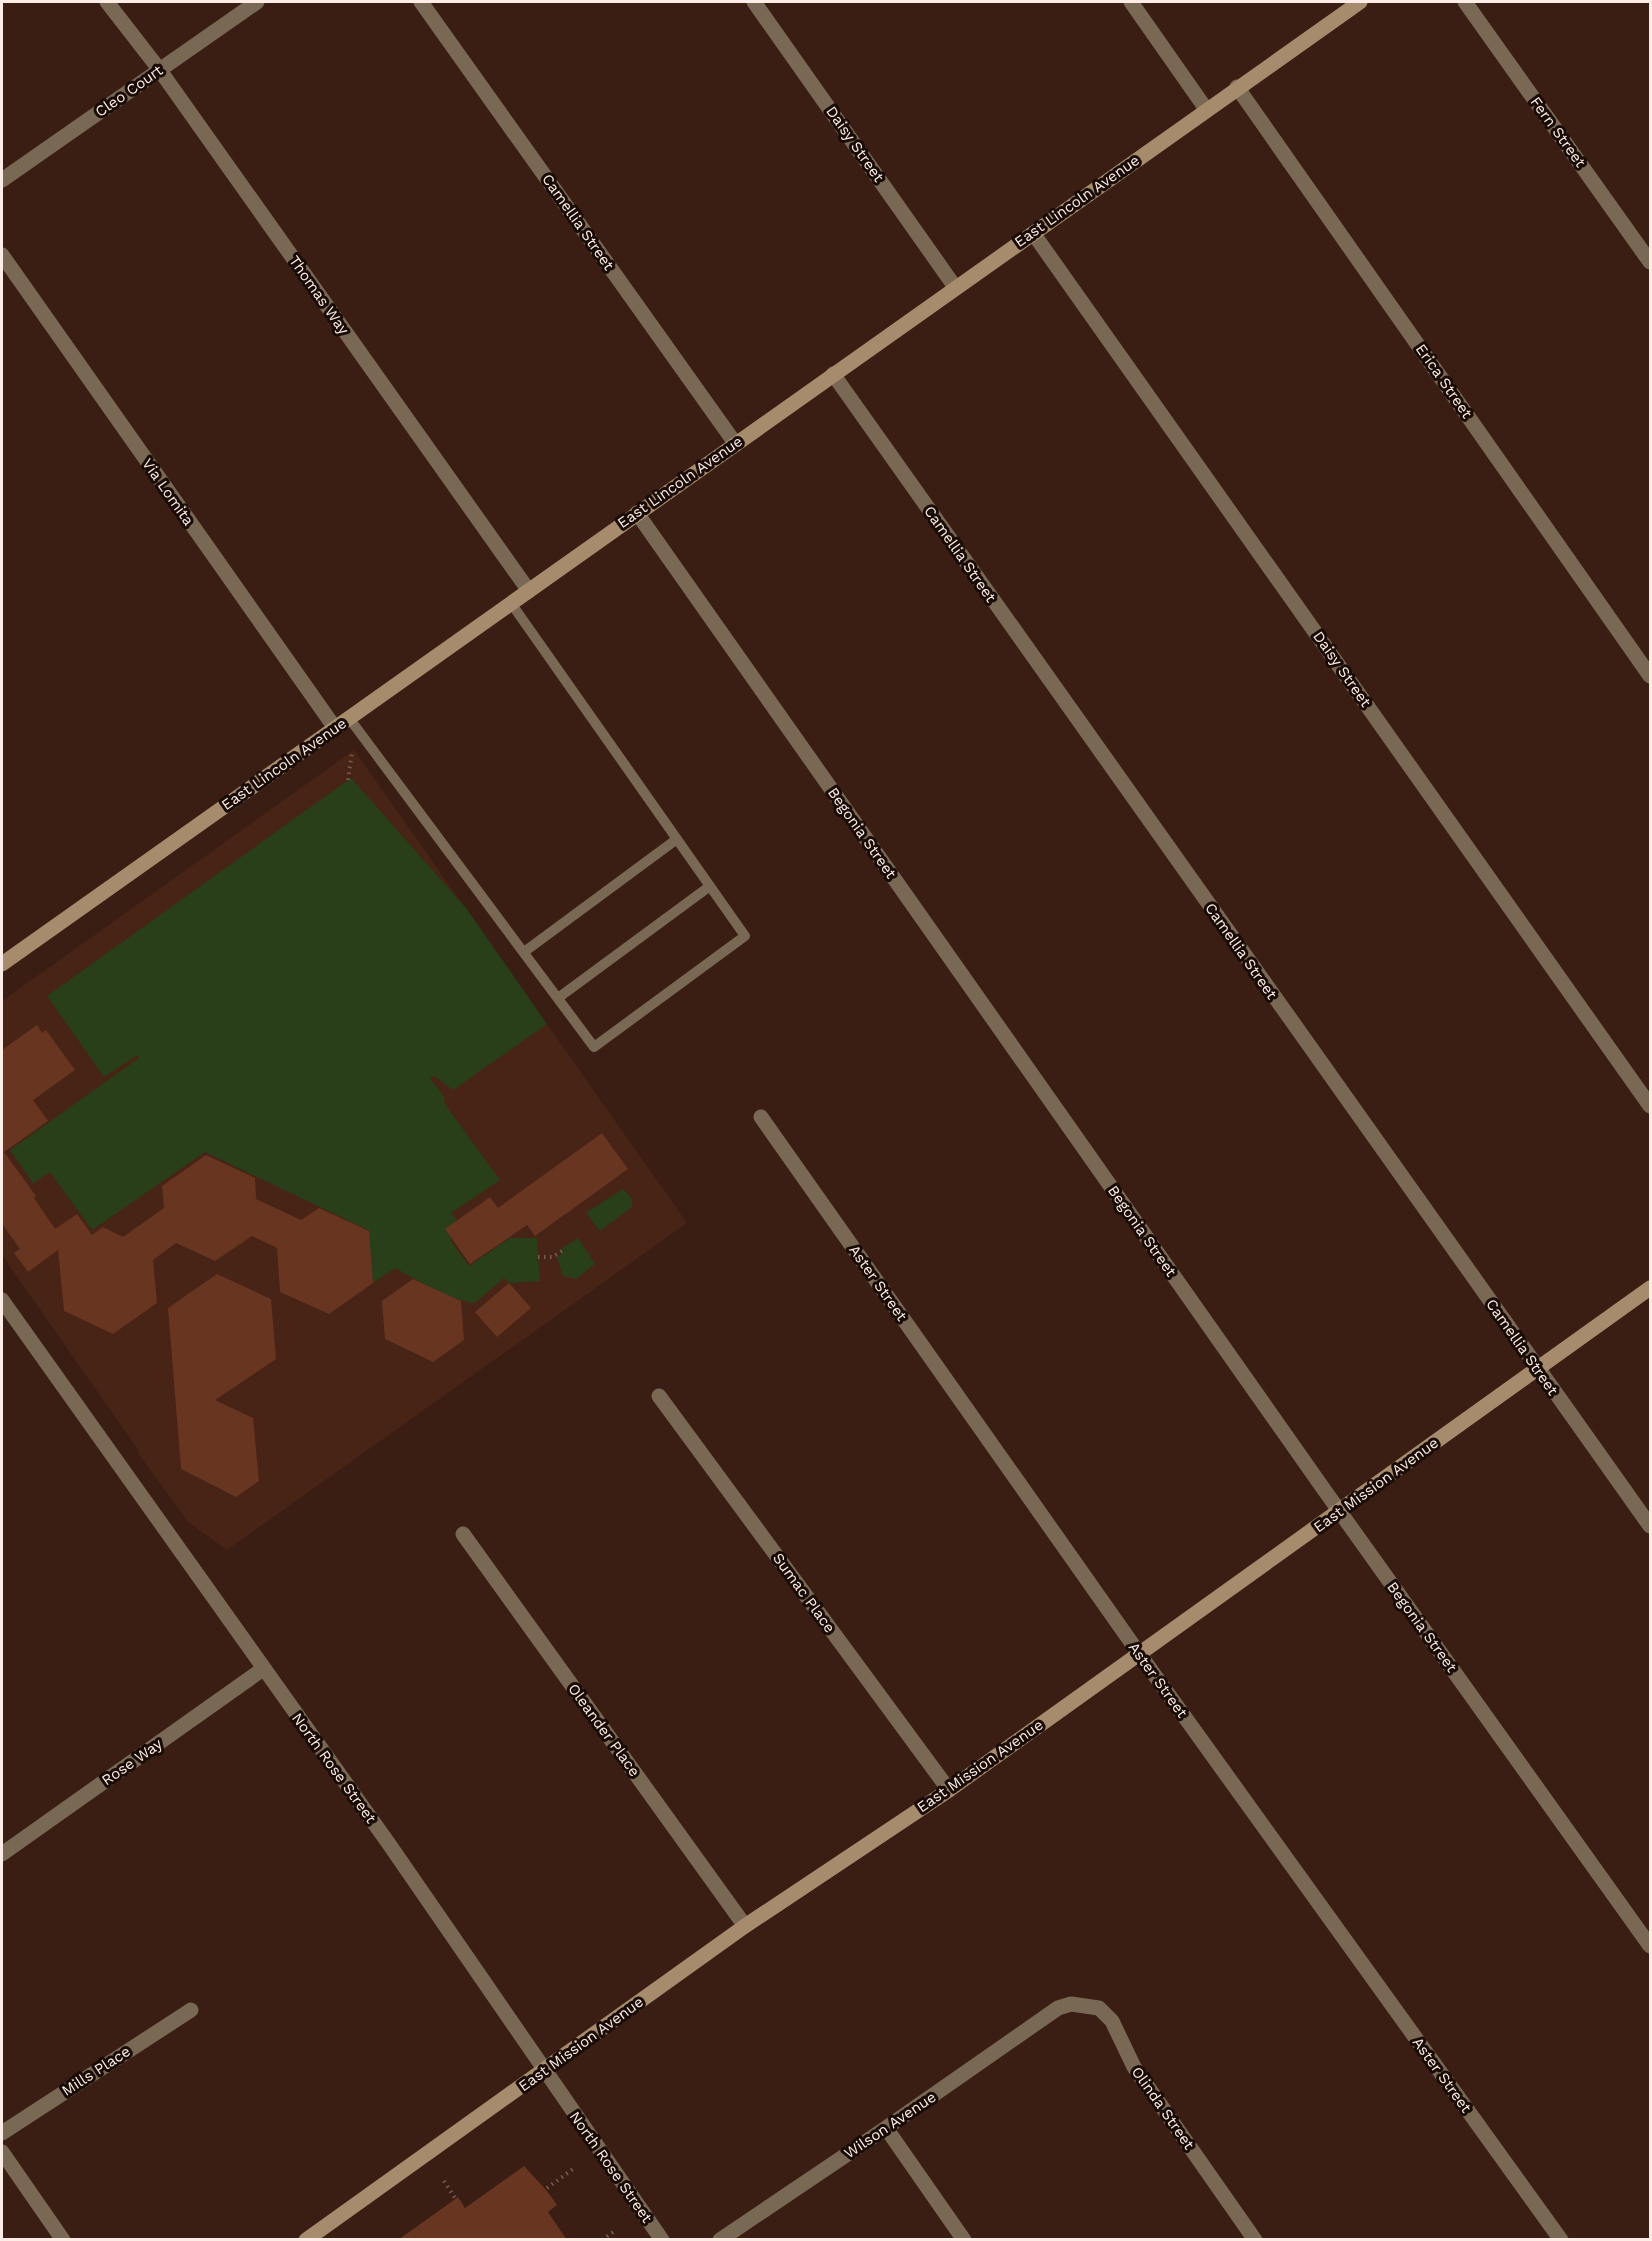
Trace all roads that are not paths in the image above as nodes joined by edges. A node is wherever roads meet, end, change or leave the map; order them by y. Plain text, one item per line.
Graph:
1 (108, 2) edge
2 (257, 2) edge
3 (421, 2) edge
4 (754, 2) edge
5 (1131, 2) edge
6 (1360, 2) edge
7 (1465, 2) edge
8 (159, 69) junction
9 (1236, 87) junction
10 (1206, 109) junction
11 (2, 180) edge
12 (1033, 233) junction
13 (2, 255) edge
14 (1650, 262) edge
15 (955, 287) junction
16 (833, 374) junction
17 (735, 443) junction
18 (637, 513) junction
19 (529, 591) junction
20 (511, 603) junction
21 (1650, 676) edge
22 (349, 718) junction
23 (335, 728) junction
24 (677, 839) junction
25 (710, 886) junction
26 (524, 952) junction
27 (2, 964) edge
28 (558, 998) junction
29 (1650, 1106) edge
30 (761, 1117) dead end
31 (1650, 1288) edge
32 (2, 1300) edge
33 (1538, 1369) junction
34 (659, 1396) dead end
35 (1340, 1512) junction
36 (1650, 1526) edge
37 (463, 1534) dead end
38 (1138, 1652) junction
39 (263, 1669) junction
40 (949, 1790) junction
41 (2, 1854) edge
42 (745, 1926) junction
43 (1650, 1946) edge
44 (1058, 2008) joint
45 (191, 2010) dead end
46 (545, 2070) junction
47 (886, 2128) junction
48 (2, 2133) edge
49 (2, 2152) edge
50 (63, 2240) edge
51 (306, 2240) edge
52 (662, 2240) edge
53 (720, 2240) edge
54 (964, 2240) edge
55 (1255, 2240) edge
56 (1561, 2240) edge

1 - 8 street, Thomas Way
2 - 8 street, Cleo Court
3 - 17 street, Camellia Street
4 - 15 street, Daisy Street
5 - 10 street
6 - 9 main road, East Lincoln Avenue
7 - 14 street, Fern Street
8 - 11 street, Cleo Court
8 - 19 street, Thomas Way
9 - 10 main road, East Lincoln Avenue
9 - 21 street, Erica Street
10 - 12 main road, East Lincoln Avenue
12 - 15 main road, East Lincoln Avenue
12 - 29 street, Daisy Street
13 - 23 street, Via Lomita
15 - 16 main road, East Lincoln Avenue
16 - 17 main road, East Lincoln Avenue
16 - 33 street, Camellia Street
17 - 18 main road, East Lincoln Avenue
18 - 19 main road, East Lincoln Avenue
18 - 35 street, Begonia Street
19 - 20 main road, East Lincoln Avenue
20 - 22 main road, East Lincoln Avenue
20 - 24 lane
22 - 23 main road, East Lincoln Avenue
22 - 26 lane
23 - 27 main road, East Lincoln Avenue
24 - 25 lane
24 - 26 lane
25 - 28 lane
25 - 28 lane
26 - 28 lane
30 - 38 street, Aster Street
31 - 33 main road, East Mission Avenue
32 - 39 street, North Rose Street
33 - 35 main road, East Mission Avenue
33 - 36 street, Camellia Street
34 - 40 street, Sumac Place
35 - 38 main road, East Mission Avenue
35 - 43 street, Begonia Street
37 - 42 street, Oleander Place
38 - 40 main road, East Mission Avenue
38 - 56 street, Aster Street
39 - 41 street, Rose Way
39 - 46 street, North Rose Street
40 - 42 main road, East Mission Avenue
42 - 46 main road, East Mission Avenue
44 - 47 street, Wilson Avenue
44 - 55 street, Olinda Street
45 - 48 street, Mills Place
46 - 51 main road, East Mission Avenue
46 - 52 street, North Rose Street
47 - 53 street, Wilson Avenue
47 - 54 street
49 - 50 street

